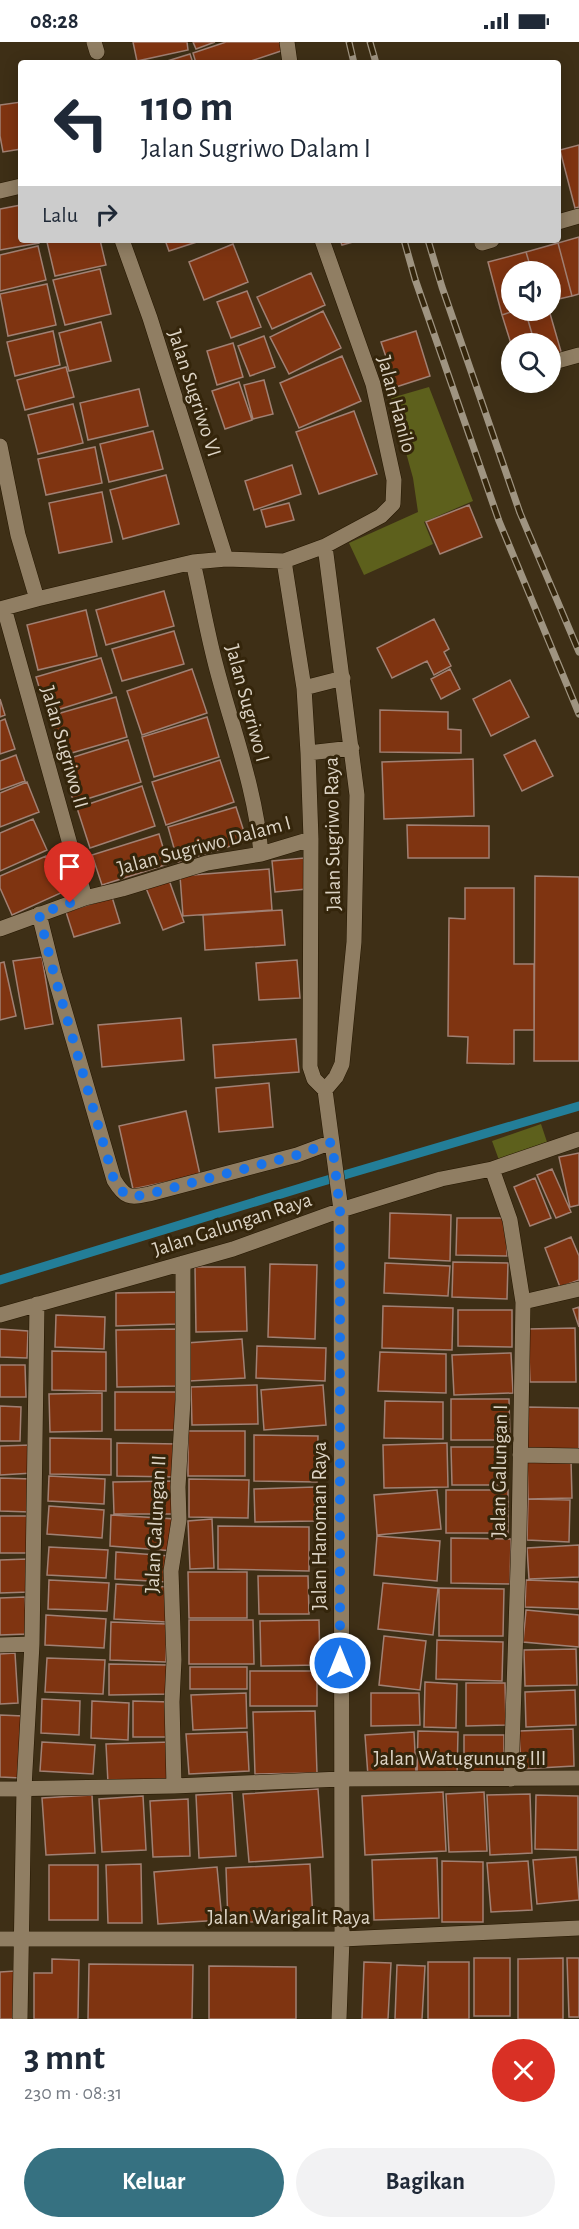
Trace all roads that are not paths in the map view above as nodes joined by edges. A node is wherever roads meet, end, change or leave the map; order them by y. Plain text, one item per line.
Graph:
1 (286, 42) edge
2 (289, 60) edge
3 (18, 187) edge
4 (0, 191) edge
5 (579, 216) edge
6 (561, 221) edge
7 (123, 243) edge
8 (323, 243) edge
9 (579, 355) edge
10 (561, 360) edge
11 (0, 446) edge
12 (325, 546) junction
13 (226, 560) junction
14 (284, 561) junction
15 (193, 562) junction
16 (37, 598) junction
17 (2, 609) edge
18 (343, 678) junction
19 (304, 688) junction
20 (352, 748) junction
21 (308, 753) junction
22 (312, 839) junction
23 (261, 854) junction
24 (85, 898) junction
25 (39, 914) junction
26 (0, 929) edge
27 (325, 1090) junction
28 (579, 1139) edge
29 (332, 1144) junction
30 (492, 1169) junction
31 (340, 1204) junction
32 (183, 1263) junction
33 (579, 1289) edge
34 (523, 1302) junction
35 (37, 1304) junction
36 (0, 1315) edge
37 (520, 1455) junction
38 (579, 1456) edge
39 (32, 1644) junction
40 (0, 1645) edge
41 (579, 1778) edge
42 (341, 1779) junction
43 (511, 1779) junction
44 (174, 1786) junction
45 (24, 1788) junction
46 (0, 1789) edge
47 (579, 1928) edge
48 (21, 1937) junction
49 (0, 1939) edge
50 (342, 1940) junction
51 (20, 2019) edge
52 (339, 2019) edge

1 - 2 street
3 - 4 street
5 - 6 street
7 - 13 street, Jalan Sugriwo VI
8 - 12 street, Jalan Hanilo
9 - 10 street
11 - 16 street
12 - 14 street
12 - 18 street, Jalan Sugriwo Raya
13 - 14 street
13 - 15 street
14 - 19 street, Jalan Sugriwo Raya
15 - 16 street
15 - 23 street, Jalan Sugriwo I
16 - 17 street
17 - 24 street, Jalan Sugriwo II
18 - 19 street
18 - 20 street, Jalan Sugriwo Raya
19 - 21 street, Jalan Sugriwo Raya
20 - 21 street
20 - 27 street, Jalan Sugriwo Raya
21 - 22 street, Jalan Sugriwo Raya
22 - 23 street, Jalan Sugriwo Dalam I
22 - 27 street, Jalan Sugriwo Raya
23 - 24 street, Jalan Sugriwo Dalam I
24 - 25 street, Jalan Sugriwo Dalam I
25 - 26 street, Jalan Sugriwo Dalam I
25 - 29 street
27 - 29 street, Jalan Sugriwo Raya
28 - 30 street, Jalan Galungan Raya
29 - 31 street, Jalan Hanoman Raya
30 - 31 street, Jalan Galungan Raya
30 - 34 street, Jalan Galungan I
31 - 32 street, Jalan Galungan Raya
31 - 42 street, Jalan Hanoman Raya
32 - 35 street, Jalan Galungan Raya
32 - 44 street, Jalan Galungan II
33 - 34 street
34 - 37 street, Jalan Galungan I
35 - 36 street, Jalan Galungan Raya
35 - 39 street
37 - 38 street
37 - 43 street, Jalan Galungan I
39 - 40 street
39 - 45 street
41 - 43 street, Jalan Watugunung III
42 - 43 street, Jalan Watugunung III
42 - 44 street
42 - 50 street, Jalan Hanoman Raya
44 - 45 street
45 - 46 street
45 - 48 street
47 - 50 street, Jalan Warigalit Raya
48 - 49 street, Jalan Warigalit Raya
48 - 50 street, Jalan Warigalit Raya
48 - 51 street
50 - 52 street, Jalan Hanoman Raya

